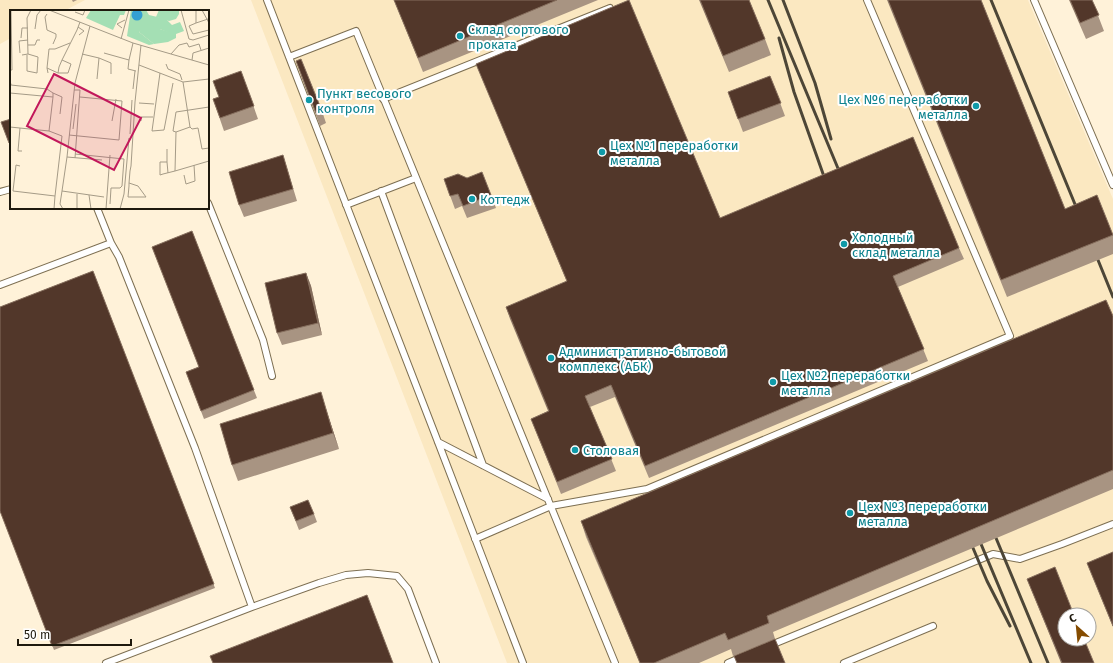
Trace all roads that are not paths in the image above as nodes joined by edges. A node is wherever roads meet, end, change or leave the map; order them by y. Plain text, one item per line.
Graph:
1 (267, 0) edge
2 (867, 0) edge
3 (1034, 0) edge
4 (616, 6) edge
5 (289, 57) junction
6 (383, 99) junction
7 (416, 178) junction
8 (1113, 185) edge
9 (10, 189) edge
10 (0, 192) edge
11 (381, 192) junction
12 (209, 205) edge
13 (346, 206) junction
14 (97, 209) edge
15 (111, 243) junction
16 (0, 285) edge
17 (272, 376) dead end
18 (438, 442) junction
19 (483, 465) junction
20 (548, 499) junction
21 (551, 506) junction
22 (1113, 524) edge
23 (475, 539) junction
24 (252, 607) junction
25 (933, 626) dead end
26 (764, 648) edge
27 (750, 654) edge
28 (106, 663) edge
29 (436, 663) edge
30 (523, 663) edge
31 (615, 663) edge
32 (728, 663) edge
33 (844, 663) edge

1 - 5 lane
2 - 21 lane
3 - 8 lane
4 - 6 lane
5 - 6 lane
5 - 13 lane
6 - 7 lane
7 - 11 lane
7 - 20 lane
9 - 10 lane
11 - 13 lane
11 - 19 lane
12 - 17 lane
13 - 18 lane
14 - 15 lane
15 - 16 lane
15 - 24 lane
18 - 19 lane
18 - 23 lane
19 - 20 lane
20 - 21 lane
21 - 23 lane
21 - 31 lane
22 - 26 lane
23 - 30 lane
24 - 28 lane
24 - 29 lane
25 - 33 lane
27 - 32 lane

